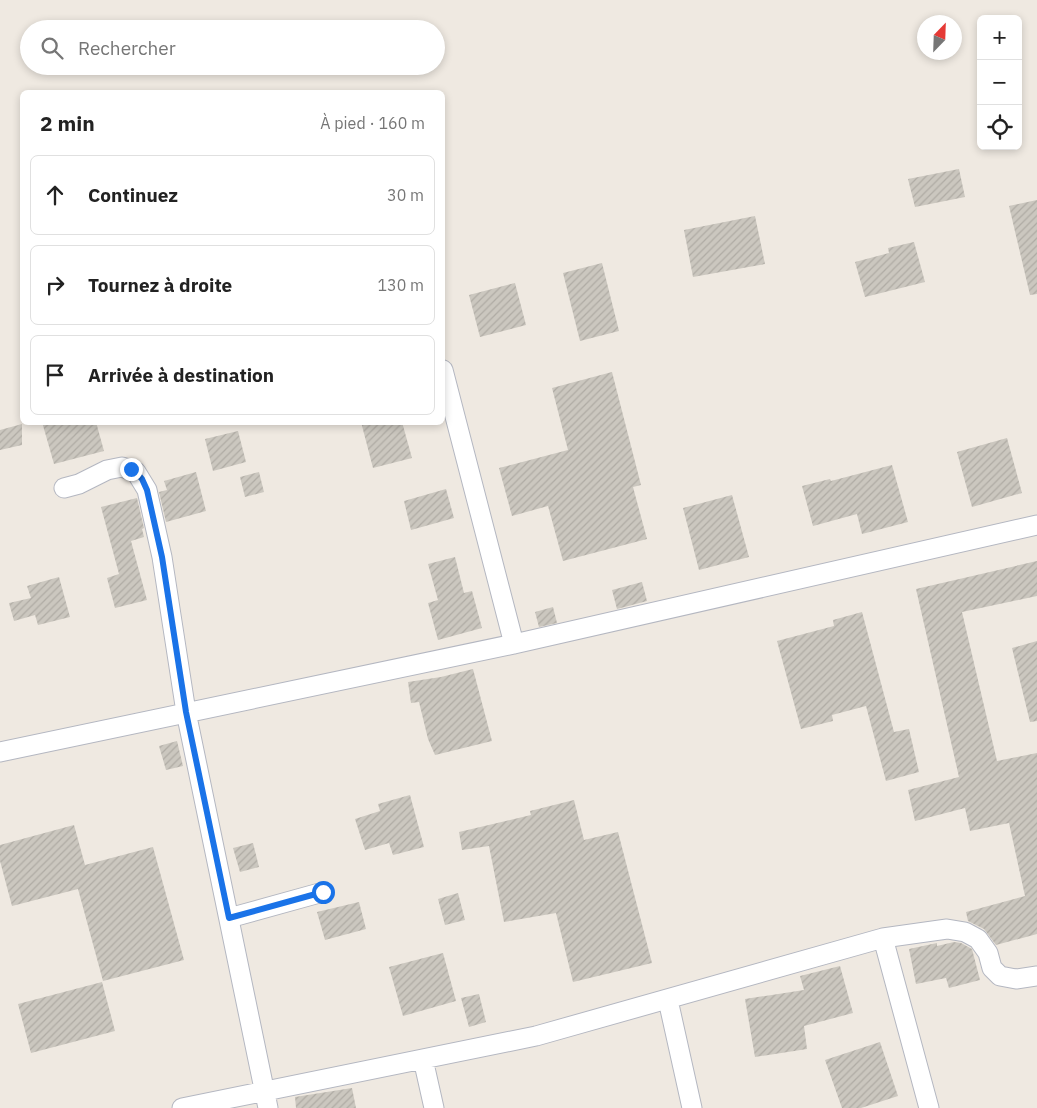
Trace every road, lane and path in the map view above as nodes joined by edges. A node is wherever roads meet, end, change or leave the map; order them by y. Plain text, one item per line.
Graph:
1 (445, 378) edge
2 (64, 488) dead end
3 (1037, 525) edge
4 (514, 644) junction
5 (186, 712) junction
6 (0, 752) edge
7 (323, 892) dead end
8 (229, 918) junction
9 (883, 938) junction
10 (1037, 976) edge
11 (668, 1000) junction
12 (423, 1059) junction
13 (266, 1099) edge
14 (182, 1108) edge
15 (434, 1108) edge
16 (692, 1108) edge
17 (929, 1108) edge

1 - 4 street
2 - 5 street
3 - 4 street
4 - 5 street
5 - 6 street
5 - 8 street
7 - 8 street
8 - 13 street
9 - 10 street
9 - 11 street
9 - 17 street
11 - 12 street
11 - 16 street
12 - 13 street
12 - 15 street
13 - 14 street

